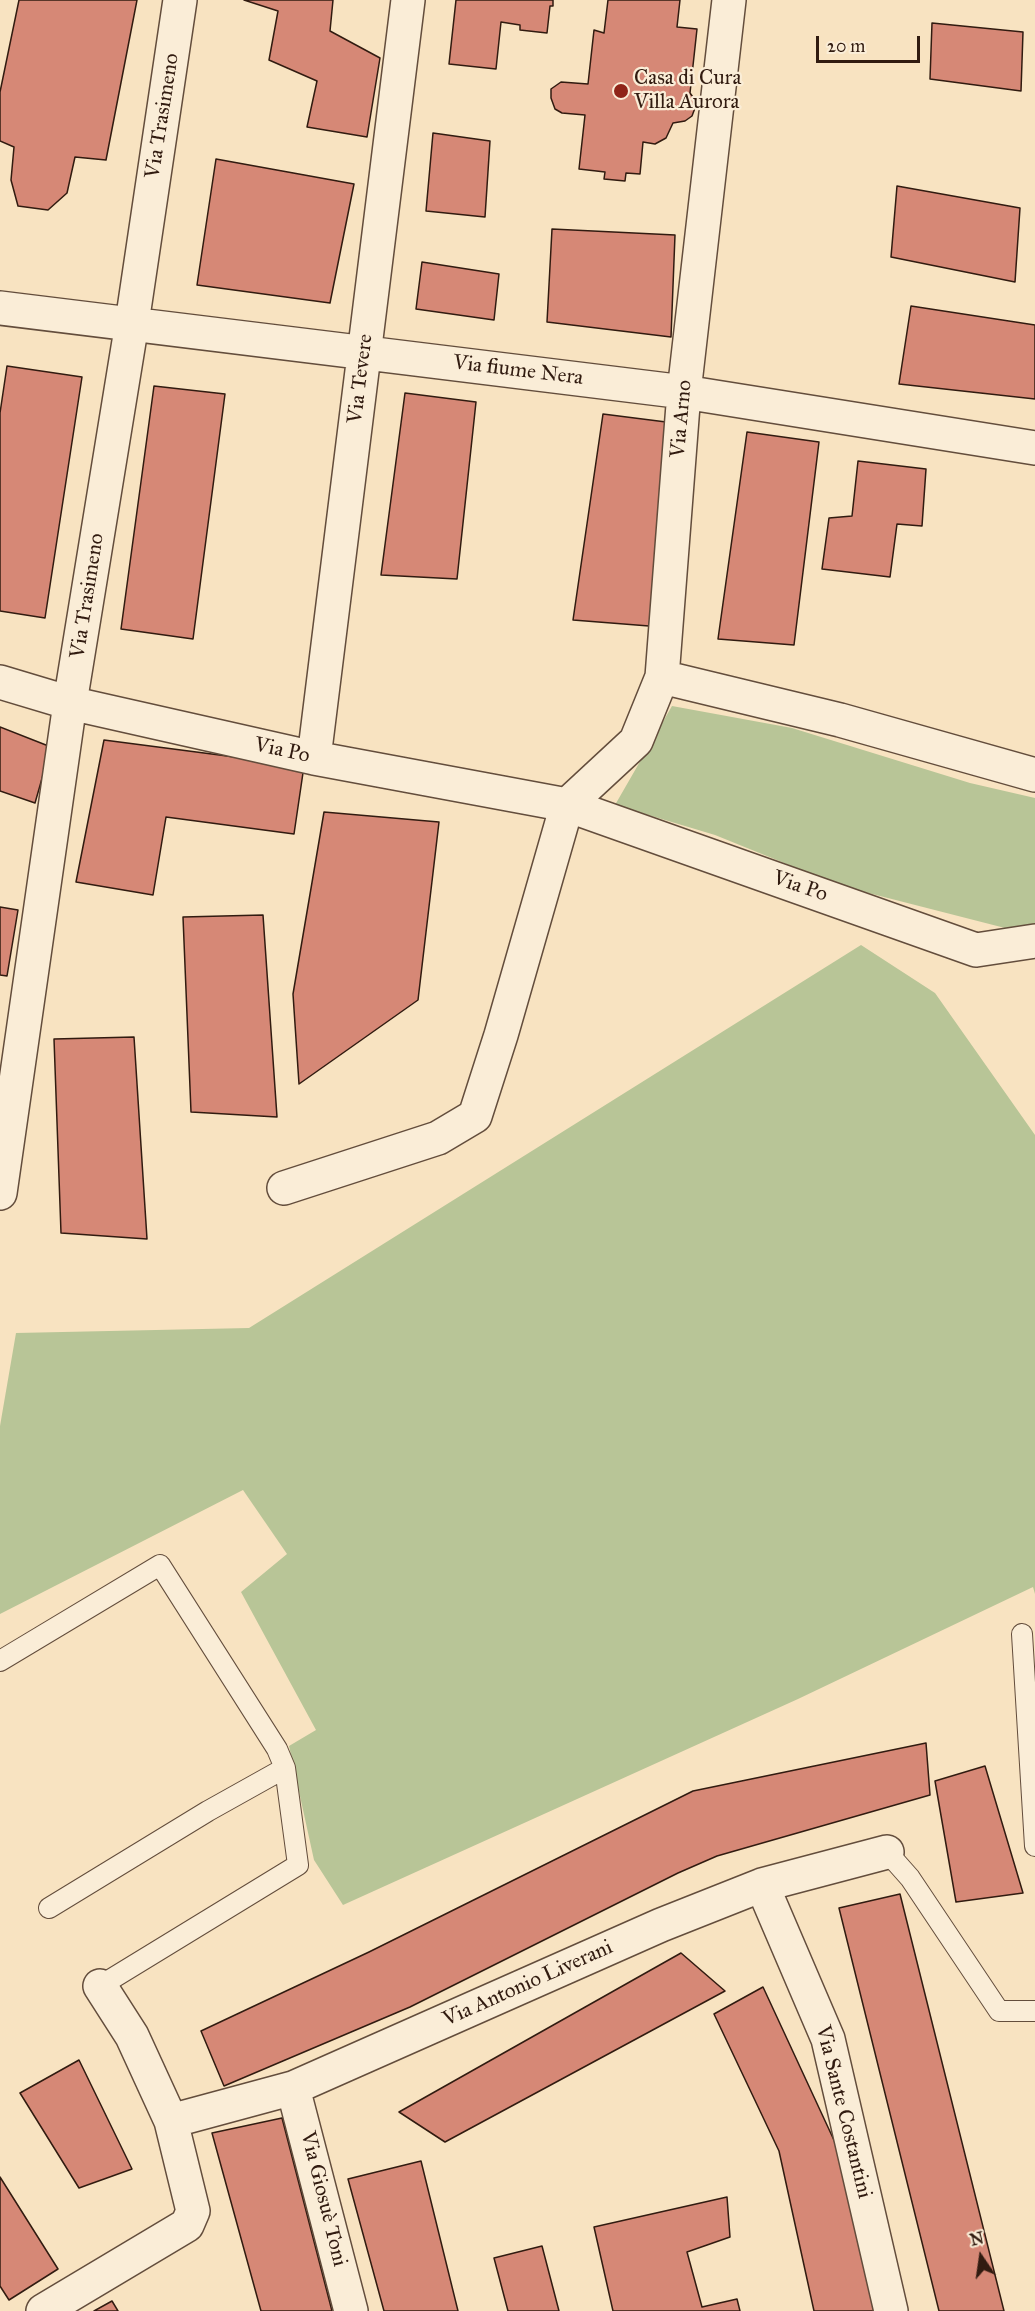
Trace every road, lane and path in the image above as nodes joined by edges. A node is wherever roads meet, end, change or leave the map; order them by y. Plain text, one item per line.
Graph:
1 (180, 0) edge
2 (408, 0) edge
3 (729, 0) edge
4 (0, 309) edge
5 (132, 323) junction
6 (364, 352) junction
7 (684, 392) junction
8 (1035, 448) edge
9 (662, 677) junction
10 (0, 682) edge
11 (70, 704) junction
12 (314, 758) junction
13 (1035, 775) edge
14 (567, 805) junction
15 (1035, 941) edge
16 (2, 1161) edge
17 (284, 1188) dead end
18 (0, 1193) edge
19 (1022, 1634) dead end
20 (0, 1661) edge
21 (285, 1768) junction
22 (1035, 1846) edge
23 (887, 1852) joint
24 (762, 1885) junction
25 (49, 1908) dead end
26 (100, 1986) joint
27 (1035, 2011) edge
28 (293, 2088) junction
29 (171, 2121) junction
30 (43, 2311) edge
31 (351, 2311) edge
32 (891, 2311) edge

1 - 5 street, Via Trasimeno
2 - 6 street, Via Tevere
3 - 7 street, Via Arno
4 - 5 street, Via fiume Nera
5 - 6 street, Via fiume Nera
5 - 11 street, Via Trasimeno
6 - 7 street, Via fiume Nera
6 - 12 street, Via Tevere
7 - 8 street, Via fiume Nera
7 - 9 street, Via Arno
9 - 13 street
9 - 14 street, Via Arno
10 - 11 street, Via Po
11 - 12 street, Via Po
11 - 16 street, Via Trasimeno
12 - 14 street, Via Po
14 - 15 street, Via Po
14 - 17 street
16 - 18 street, Via Trasimeno
19 - 22 lane
20 - 21 lane
21 - 25 lane
21 - 26 lane
23 - 24 street, Via Antonio Liverani
23 - 27 lane
24 - 28 street, Via Antonio Liverani
24 - 32 street, Via Sante Costantini
26 - 29 street
28 - 29 street, Via Antonio Liverani
28 - 31 street, Via Giosuè Toni
29 - 30 street

